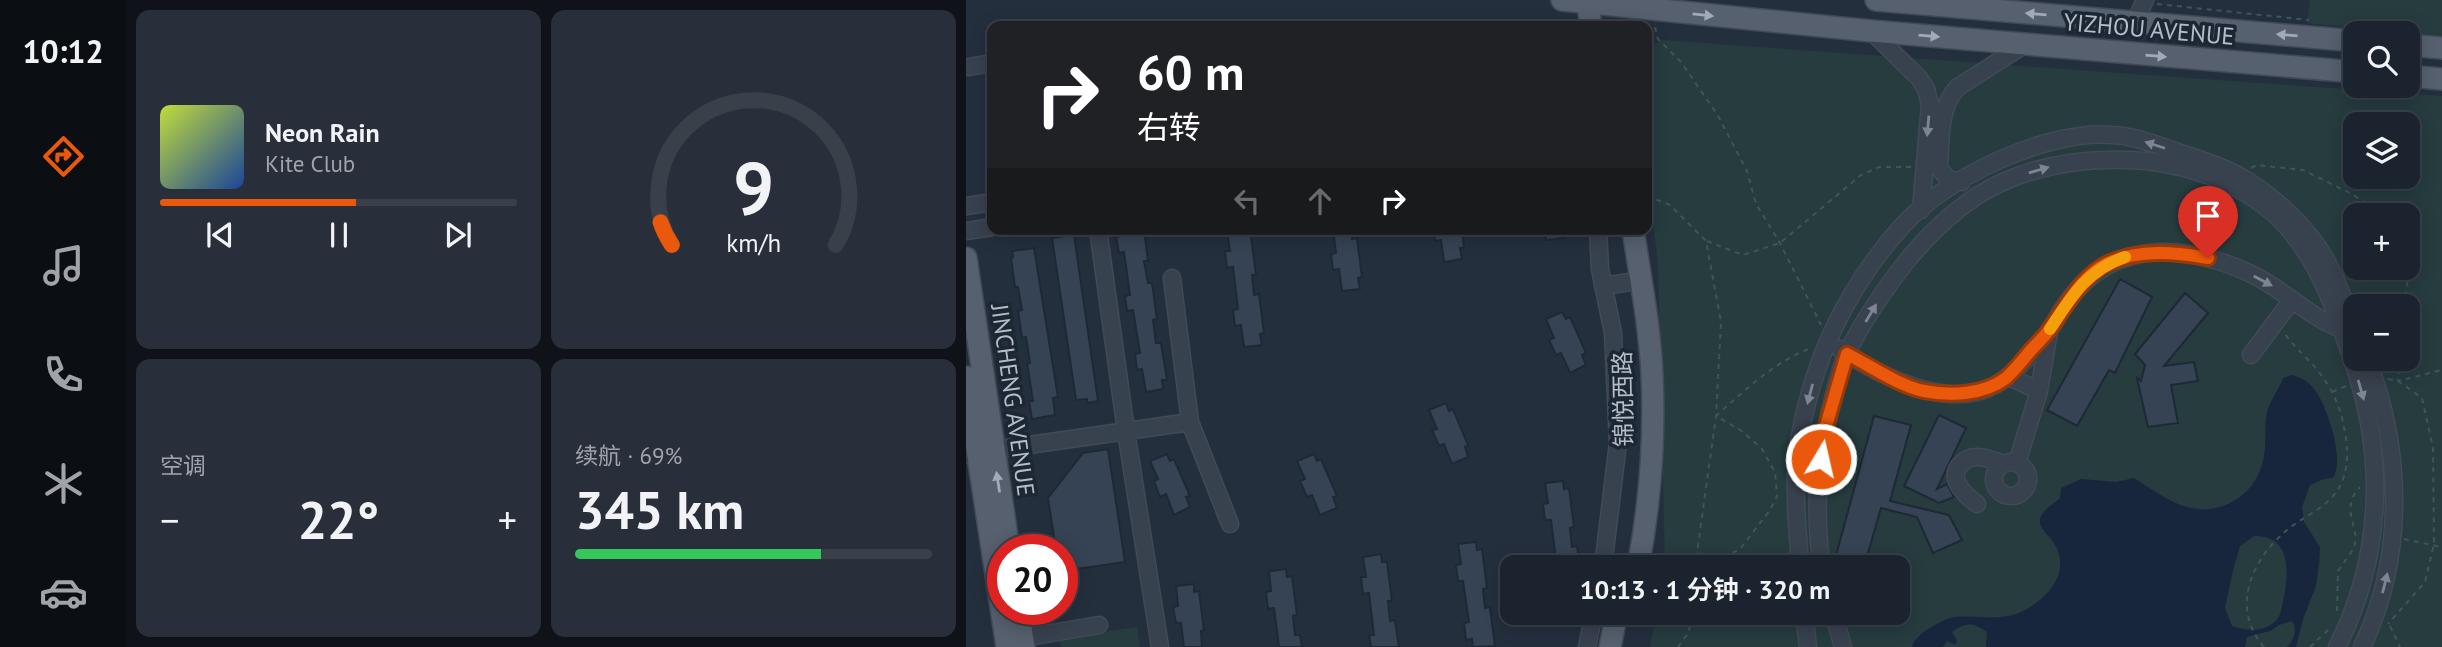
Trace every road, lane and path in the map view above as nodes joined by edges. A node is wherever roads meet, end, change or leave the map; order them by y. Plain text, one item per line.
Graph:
1 (1562, 0) edge
2 (1876, 0) edge
3 (2139, 6) edge
4 (1600, 7) edge
5 (1650, 9) junction
6 (2315, 20) dead end
7 (1871, 31) junction
8 (2343, 31) edge
9 (2420, 40) edge
10 (2024, 45) junction
11 (2442, 48) edge
12 (987, 64) edge
13 (969, 67) dead end
14 (2343, 71) edge
15 (2420, 77) edge
16 (2442, 79) edge
17 (1925, 167) junction
18 (2237, 175) junction
19 (1962, 181) junction
20 (1652, 198) edge
21 (987, 203) edge
22 (2366, 203) edge
23 (966, 206) edge
24 (1921, 210) junction
25 (987, 228) edge
26 (966, 231) edge
27 (1099, 235) edge
28 (1598, 235) edge
29 (1623, 235) edge
30 (1634, 235) edge
31 (1706, 241) junction
32 (1780, 243) junction
33 (966, 258) edge
34 (1172, 278) dead end
35 (1630, 282) junction
36 (1604, 286) junction
37 (2292, 300) junction
38 (2343, 309) edge
39 (2343, 319) edge
40 (2343, 326) edge
41 (2050, 330) junction
42 (1829, 341) junction
43 (2294, 346) dead end
44 (1847, 354) junction
45 (2251, 355) dead end
46 (2442, 370) edge
47 (2359, 371) edge
48 (2372, 371) edge
49 (2399, 371) edge
50 (2008, 376) junction
51 (966, 377) edge
52 (2374, 377) junction
53 (2398, 381) junction
54 (2039, 391) junction
55 (1716, 416) junction
56 (1190, 422) junction
57 (1126, 431) junction
58 (979, 452) edge
59 (2360, 486) dead end
60 (1977, 505) dead end
61 (1230, 524) dead end
62 (1004, 534) edge
63 (2393, 537) junction
64 (2434, 544) junction
65 (2442, 547) edge
66 (1604, 555) edge
67 (1628, 555) edge
68 (1640, 555) edge
69 (1697, 555) edge
70 (1729, 555) edge
71 (1799, 555) edge
72 (1820, 555) edge
73 (2383, 619) junction
74 (2340, 620) junction
75 (1018, 625) edge
76 (1099, 625) dead end
77 (1591, 625) edge
78 (1614, 625) edge
79 (1627, 625) edge
80 (1690, 625) edge
81 (1836, 625) edge
82 (1837, 630) junction
83 (2370, 630) junction
84 (1807, 641) edge
85 (1018, 644) edge
86 (1160, 647) edge
87 (1587, 647) edge
88 (1610, 647) edge
89 (1623, 647) edge
90 (1678, 647) edge
91 (1843, 647) edge
92 (2264, 647) edge
93 (2310, 647) edge
94 (2337, 647) edge
95 (2362, 647) edge
96 (2400, 647) edge

1 - 4 main road, YIZHOU AVENUE
3 -> 2 main road, YIZHOU AVENUE
3 - 6 path
8 -> 3 main road, YIZHOU AVENUE
4 - 5 main road, YIZHOU AVENUE
5 -> 7 main road, YIZHOU AVENUE
5 - 32 path
7 -> 10 main road, YIZHOU AVENUE
7 -> 17 street
9 - 11 main road
10 -> 14 main road, YIZHOU AVENUE
10 - 19 street
12 - 13 street
15 - 16 main road
17 - 24 street
17 - 32 path
18 -> 19 street
18 - 22 path
18 - 38 street
19 - 24 street
20 - 31 path
21 - 23 street
24 - 42 street
25 - 26 street
27 - 57 street
28 - 36 street
29 - 35 main road, 锦悦西路
30 - 68 main road, 锦悦西路
31 - 32 path
31 - 55 path
32 - 42 path
33 - 58 main road, JINCHENG AVENUE
34 - 56 street
35 - 36 street
35 - 67 main road, 锦悦西路
36 - 66 street
37 - 40 street
41 -> 37 street
37 - 45 street
44 -> 39 street
41 - 50 street
41 - 54 street
42 - 44 street
42 - 55 path
42 -> 71 street
43 - 92 path
44 - 50 street
44 - 72 street
46 - 53 path
47 -> 74 street
48 - 52 street
49 - 53 path
50 - 54 street
51 - 58 main road, JINCHENG AVENUE
52 - 53 path
52 - 63 street
53 - 64 path
54 - 60 street
55 - 69 path
55 - 70 path
56 - 57 street
56 - 61 street
57 - 58 street
57 - 86 street
62 -> 58 main road, JINCHENG AVENUE
58 - 85 main road, JINCHENG AVENUE
59 - 74 path
63 - 64 path
73 -> 63 street
64 - 65 path
64 - 73 path
73 - 83 street
73 - 96 path
74 - 83 street
74 - 93 path
74 - 94 street
75 - 85 main road
76 - 85 street
77 - 87 street
78 - 88 main road
79 - 89 main road
80 - 90 path
81 - 82 street
82 - 84 street
82 - 91 street
83 - 95 street

